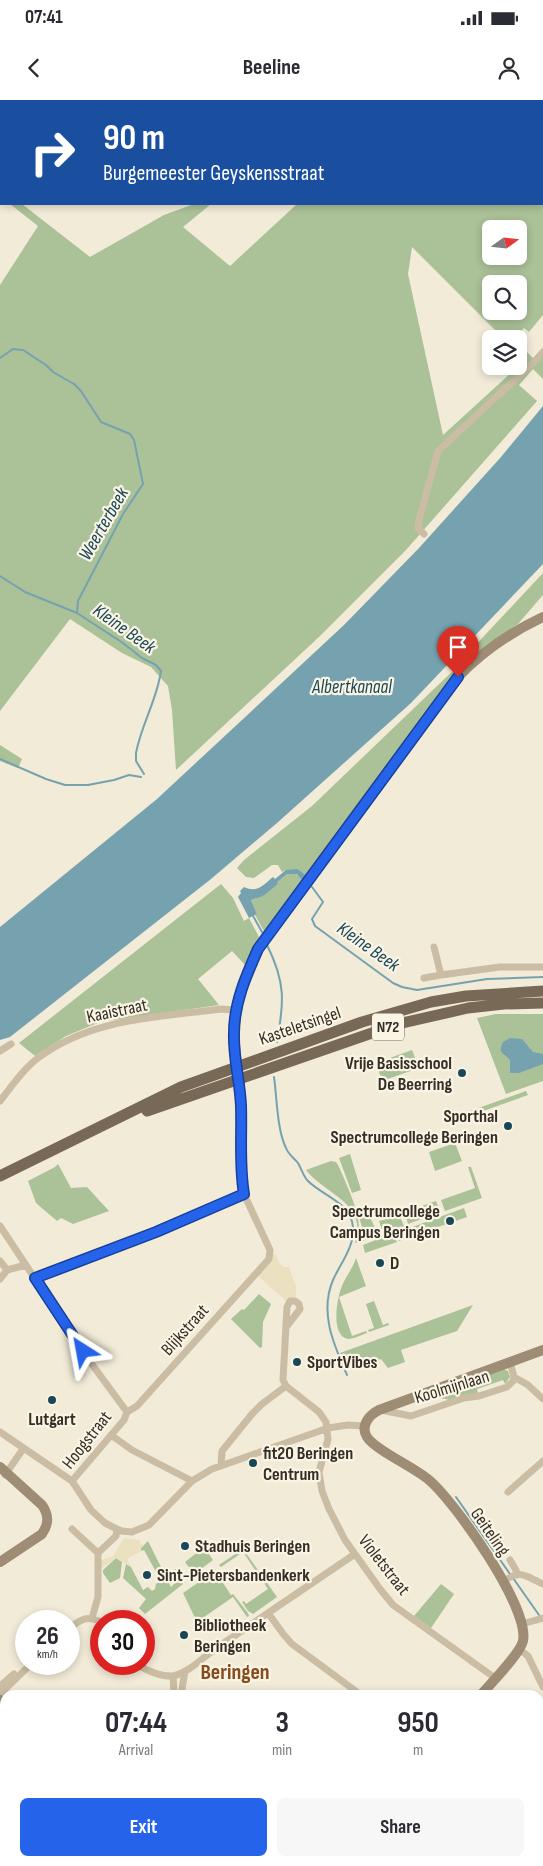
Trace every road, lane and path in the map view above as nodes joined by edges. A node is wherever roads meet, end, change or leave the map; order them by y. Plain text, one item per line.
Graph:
1 (543, 352) edge
2 (424, 534) dead end
3 (543, 617) edge
4 (463, 655) dead end
5 (471, 663) junction
6 (434, 947) dead end
7 (543, 967) edge
8 (441, 974) junction
9 (424, 978) dead end
10 (543, 991) edge
11 (543, 1003) edge
12 (236, 1010) junction
13 (11, 1044) dead end
14 (0, 1051) edge
15 (238, 1073) junction
16 (0, 1100) edge
17 (0, 1176) edge
18 (0, 1184) edge
19 (244, 1194) junction
20 (0, 1226) edge
21 (0, 1261) edge
22 (26, 1265) junction
23 (7, 1270) junction
24 (35, 1278) junction
25 (0, 1279) edge
26 (287, 1326) dead end
27 (543, 1350) edge
28 (510, 1362) junction
29 (514, 1377) junction
30 (286, 1386) junction
31 (543, 1398) edge
32 (379, 1410) junction
33 (127, 1412) junction
34 (365, 1426) junction
35 (328, 1428) junction
36 (0, 1432) edge
37 (111, 1435) junction
38 (23, 1449) junction
39 (543, 1461) edge
40 (221, 1465) junction
41 (3, 1472) edge
42 (72, 1481) junction
43 (192, 1481) junction
44 (508, 1492) dead end
45 (72, 1529) dead end
46 (117, 1530) junction
47 (98, 1553) junction
48 (355, 1554) junction
49 (510, 1560) dead end
50 (0, 1562) edge
51 (516, 1574) junction
52 (504, 1581) junction
53 (543, 1584) edge
54 (94, 1610) edge
55 (268, 1612) junction
56 (543, 1618) edge
57 (522, 1624) junction
58 (519, 1649) junction
59 (185, 1671) junction
60 (155, 1672) edge
61 (15, 1674) edge
62 (21, 1675) edge
63 (173, 1676) junction
64 (495, 1678) junction
65 (0, 1686) edge
66 (543, 1687) edge
67 (4, 1690) edge
68 (174, 1690) edge
69 (182, 1690) edge
70 (354, 1690) edge
71 (485, 1690) edge

1 - 2 street
3 - 5 street
4 - 5 street
5 - 12 street
6 - 8 street
7 - 8 street
8 - 9 street
10 - 15 main road, Kasteletsingel / N72
11 - 15 main road, Kasteletsingel / N72
12 - 15 street
12 - 16 street, Kaaistraat
13 - 14 street
15 - 17 main road, Kasteletsingel / N72
15 - 18 main road, Kasteletsingel / N72
15 - 19 street
19 - 24 street
19 - 33 street, Blijkstraat
20 - 22 street
21 - 23 street
22 - 23 street
22 - 24 street
23 - 25 street
24 - 33 street
26 - 30 street
27 - 28 street, Koolmijnlaan
28 - 29 street, Koolmijnlaan
28 - 32 street, Koolmijnlaan
29 - 31 street
29 - 32 street, Koolmijnlaan
30 - 35 street
30 - 40 street
32 - 34 street, Koolmijnlaan
33 - 37 street, Hoogstraat
34 - 35 street
34 - 52 street, Geiteling
35 - 40 street
35 - 48 street, Violetstraat
36 - 38 street
37 - 42 street, Hoogstraat
37 - 43 street
38 - 41 street
38 - 42 street
39 - 44 street
40 - 43 street
41 - 50 street
42 - 46 street, Hoogstraat
43 - 46 street
45 - 47 street
46 - 47 street
47 - 54 street
48 - 55 street
48 - 64 street, Violetstraat
49 - 51 street
51 - 52 street
51 - 53 street
52 - 57 street, Geiteling
55 - 59 street
55 - 70 street
56 - 57 street
57 - 58 street, Geiteling
58 - 64 street
58 - 66 street
59 - 63 street
59 - 69 street
60 - 63 street
61 - 65 street
62 - 67 street
63 - 68 street
64 - 71 street

